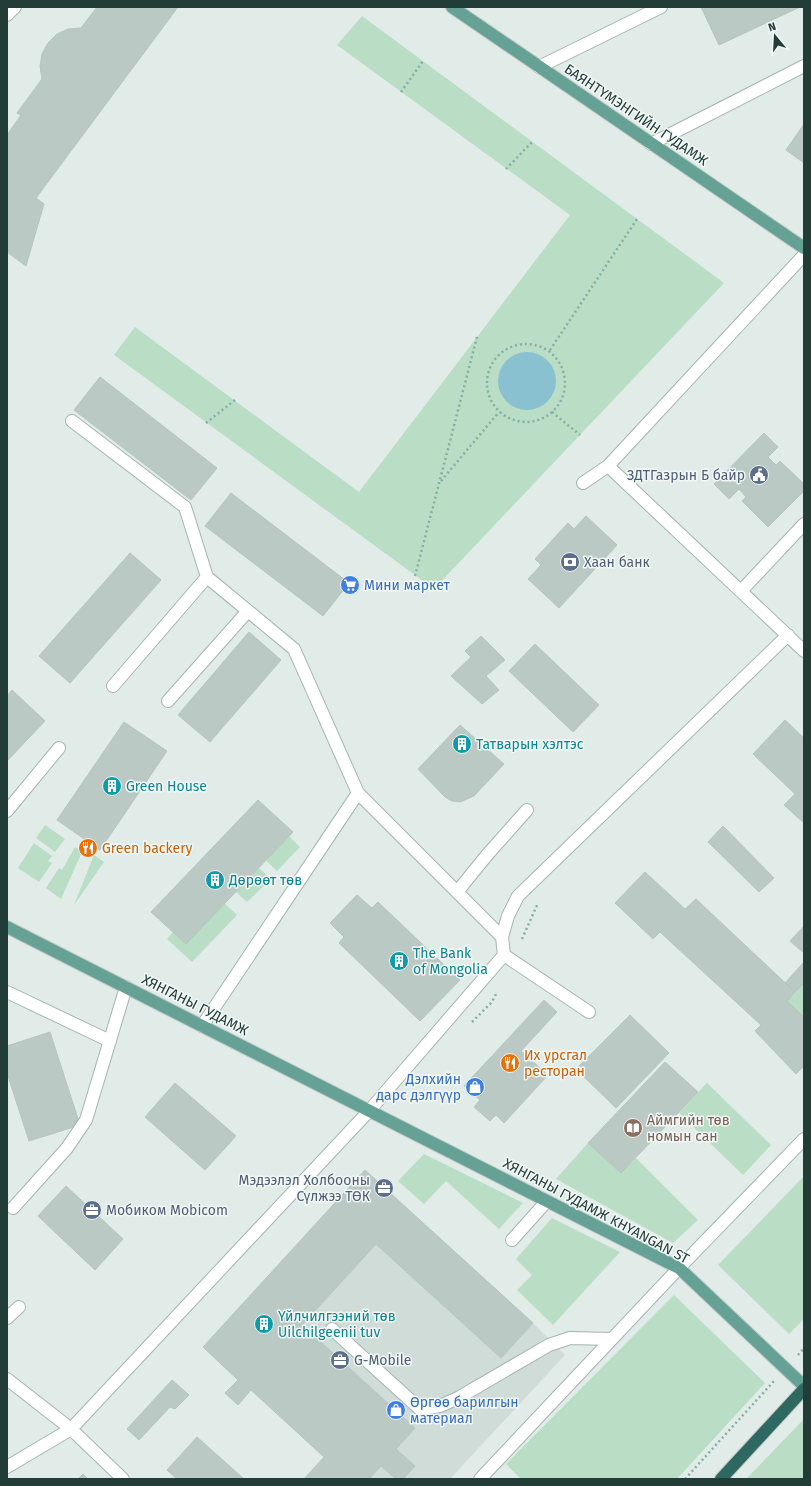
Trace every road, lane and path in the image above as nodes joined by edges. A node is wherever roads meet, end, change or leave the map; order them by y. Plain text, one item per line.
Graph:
1 (15, 7) edge
2 (452, 7) edge
3 (661, 7) edge
4 (7, 15) edge
5 (423, 61) dead end
6 (804, 66) edge
7 (539, 67) junction
8 (401, 92) dead end
9 (532, 142) dead end
10 (651, 144) junction
11 (506, 169) dead end
12 (637, 219) dead end
13 (804, 248) edge
14 (804, 255) edge
15 (477, 337) dead end
16 (550, 350) junction
17 (235, 400) dead end
18 (499, 412) junction
19 (552, 412) junction
20 (72, 421) dead end
21 (206, 423) dead end
22 (580, 435) dead end
23 (608, 466) junction
24 (439, 482) junction
25 (583, 483) dead end
26 (804, 524) edge
27 (207, 576) junction
28 (415, 576) dead end
29 (741, 591) junction
30 (248, 611) junction
31 (788, 635) junction
32 (804, 651) edge
33 (113, 686) dead end
34 (168, 701) dead end
35 (59, 748) dead end
36 (358, 792) junction
37 (527, 810) dead end
38 (7, 811) edge
39 (457, 892) junction
40 (539, 900) dead end
41 (7, 926) edge
42 (502, 937) junction
43 (508, 959) junction
44 (126, 987) junction
45 (498, 989) dead end
46 (7, 992) edge
47 (589, 1012) dead end
48 (469, 1025) dead end
49 (202, 1026) junction
50 (110, 1041) junction
51 (369, 1111) junction
52 (804, 1139) edge
53 (547, 1201) junction
54 (13, 1208) dead end
55 (512, 1240) dead end
56 (679, 1268) junction
57 (19, 1307) dead end
58 (7, 1318) edge
59 (332, 1330) dead end
60 (612, 1340) junction
61 (786, 1368) junction
62 (7, 1379) edge
63 (804, 1386) edge
64 (804, 1389) edge
65 (71, 1429) junction
66 (7, 1467) edge
67 (123, 1479) edge
68 (480, 1479) edge
69 (686, 1479) edge
70 (721, 1479) edge

1 - 4 street
2 - 7 main road, БАЯНТҮМЭНГИЙН ГУДАМЖ
3 - 7 street
5 - 8 path
6 - 10 street
7 - 10 main road, БАЯНТҮМЭНГИЙН ГУДАМЖ
9 - 11 path
10 - 13 main road, БАЯНТҮМЭНГИЙН ГУДАМЖ
12 - 16 path
14 - 23 street
15 - 24 path
16 - 18 path
16 - 19 path
17 - 21 path
18 - 19 path
18 - 24 path
19 - 22 path
20 - 27 street
23 - 25 street
23 - 29 street
24 - 28 path
26 - 29 street
27 - 30 street
27 - 33 street
29 - 31 street
30 - 34 street
30 - 36 street
31 - 32 street
31 - 42 street
35 - 38 street
36 - 39 street
36 - 49 street
37 - 39 street
39 - 42 street
40 - 43 path
41 - 44 main road, ХЯНГАНЫ ГУДАМЖ
42 - 43 street
43 - 47 street
43 - 51 street
44 - 49 main road, ХЯНГАНЫ ГУДАМЖ
44 - 50 street
45 - 48 path
46 - 50 street
49 - 51 main road, ХЯНГАНЫ ГУДАМЖ
50 - 54 street
51 - 53 main road, ХЯНГАНЫ ГУДАМЖ KHYANGAN ST
51 - 65 street
52 - 56 street
53 - 55 street
53 - 56 main road, ХЯНГАНЫ ГУДАМЖ KHYANGAN ST
56 - 60 street
56 - 61 main road, ХЯНГАНЫ ГУДАМЖ KHYANGAN ST
57 - 58 street
59 - 60 street
60 - 68 street
61 - 63 main road, ХЯНГАНЫ ГУДАМЖ KHYANGAN ST
61 - 69 path
62 - 65 street
64 - 70 highway
65 - 66 street
65 - 67 street

